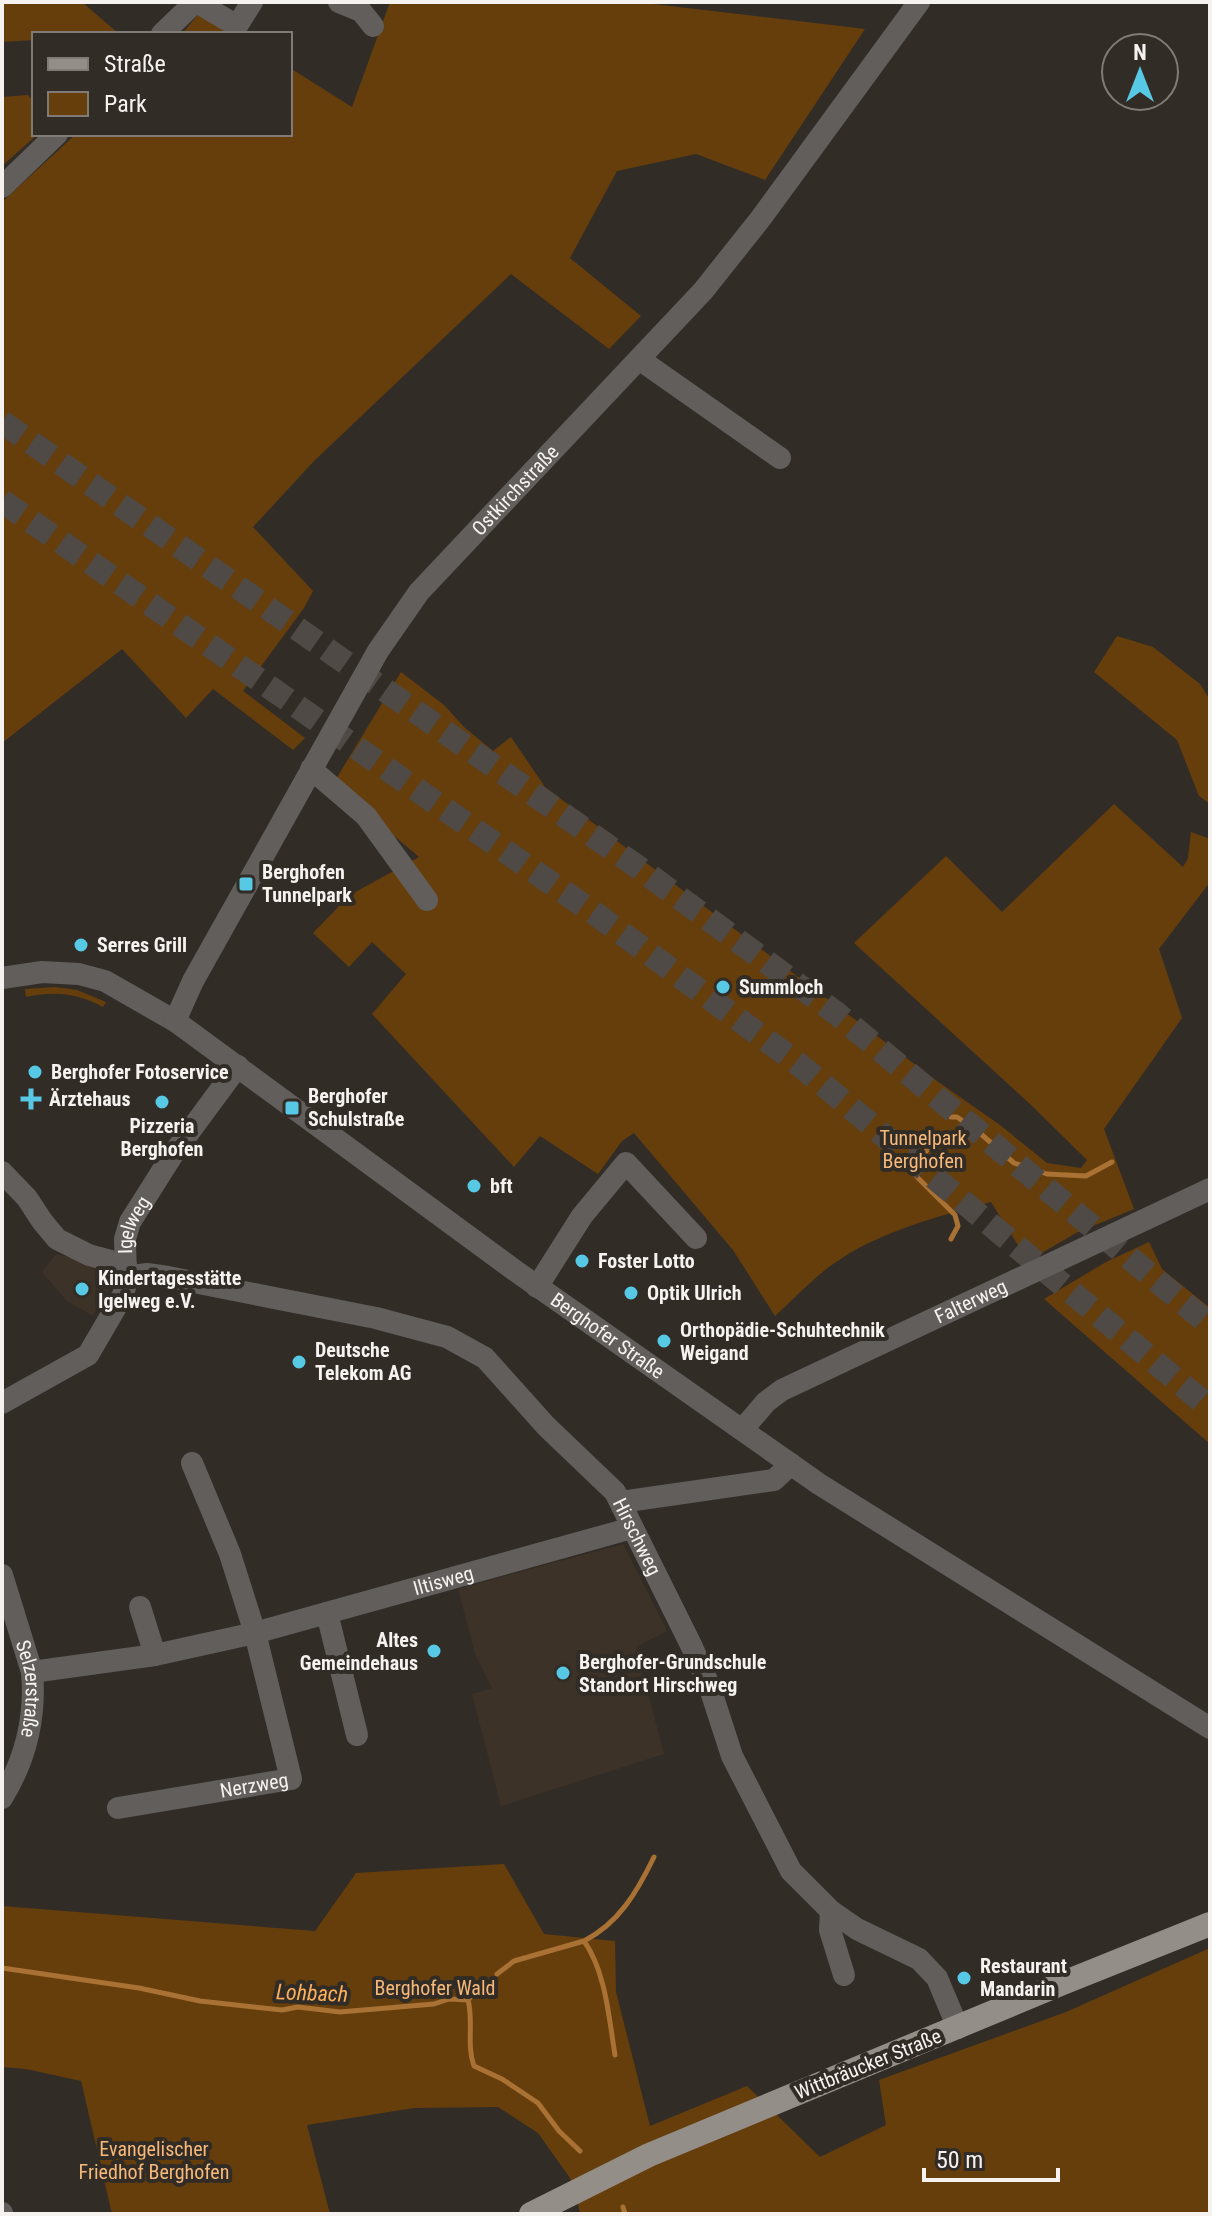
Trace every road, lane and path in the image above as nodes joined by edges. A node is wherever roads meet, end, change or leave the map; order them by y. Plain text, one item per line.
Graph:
1 (196, 2) edge
2 (252, 2) edge
3 (339, 2) edge
4 (919, 2) edge
5 (373, 26) dead end
6 (164, 32) edge
7 (55, 136) edge
8 (2, 187) edge
9 (639, 359) junction
10 (780, 458) dead end
11 (311, 769) junction
12 (427, 900) dead end
13 (2, 978) edge
14 (175, 1021) junction
15 (238, 1066) junction
16 (2, 1172) edge
17 (1210, 1189) edge
18 (696, 1238) dead end
19 (126, 1271) junction
20 (537, 1287) junction
21 (2, 1403) edge
22 (743, 1429) junction
23 (192, 1463) dead end
24 (791, 1464) junction
25 (621, 1502) junction
26 (632, 1528) junction
27 (2, 1575) edge
28 (140, 1607) dead end
29 (327, 1613) junction
30 (255, 1633) junction
31 (155, 1655) junction
32 (32, 1672) junction
33 (1210, 1728) edge
34 (357, 1735) dead end
35 (2, 1798) edge
36 (118, 1808) dead end
37 (831, 1911) junction
38 (1210, 1924) edge
39 (844, 1975) dead end
40 (958, 2028) junction
41 (531, 2214) edge

1 - 2 street
1 - 6 street
3 - 5 street
4 - 9 street, Ostkirchstraße
7 - 8 street
9 - 10 street
9 - 11 street, Ostkirchstraße
11 - 12 street
11 - 14 street, Ostkirchstraße
13 - 14 street, Berghofer Straße
14 - 15 street, Berghofer Straße
15 - 19 street, Igelweg
15 - 20 street, Berghofer Straße
16 - 19 street, Hirschweg
17 - 22 street, Falterweg
18 - 20 street
19 - 21 street, Igelweg
19 - 25 street, Hirschweg
20 - 22 street, Berghofer Straße
22 - 24 street, Berghofer Straße
23 - 30 street
24 - 25 street
24 - 33 street, Berghofer Straße
25 - 26 street, Hirschweg
26 - 29 street, Iltisweg
26 - 37 street, Hirschweg
27 - 32 street, Selzerstraße
28 - 31 street
29 - 30 street, Iltisweg
29 - 34 street
30 - 31 street, Iltisweg
30 - 36 street, Nerzweg
31 - 32 street, Iltisweg
32 - 35 street, Selzerstraße
37 - 39 street
37 - 40 street, Hirschweg
38 - 40 main road, Wittbräucker Straße
40 - 41 main road, Wittbräucker Straße

